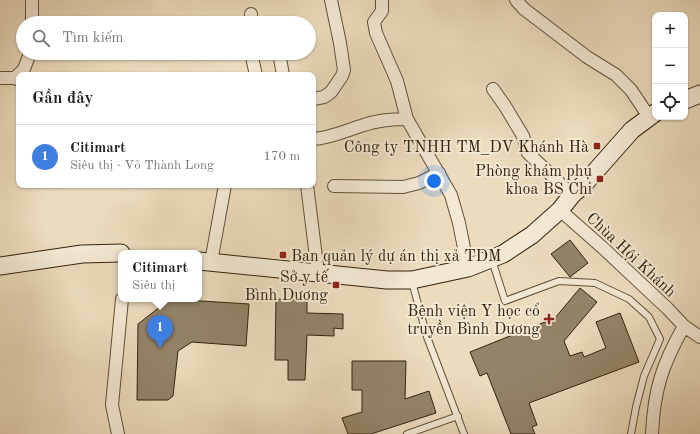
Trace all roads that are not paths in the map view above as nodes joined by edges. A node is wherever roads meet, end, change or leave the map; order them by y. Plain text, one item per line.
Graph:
1 (32, 0) edge
2 (331, 0) edge
3 (382, 0) edge
4 (516, 0) edge
5 (32, 16) edge
6 (27, 60) edge
7 (253, 60) edge
8 (280, 60) edge
9 (22, 72) edge
10 (255, 72) edge
11 (282, 72) edge
12 (0, 78) edge
13 (16, 79) edge
14 (493, 89) dead end
15 (700, 94) edge
16 (316, 98) edge
17 (688, 99) edge
18 (652, 115) edge
19 (407, 119) junction
20 (316, 139) edge
21 (439, 173) junction
22 (334, 186) dead end
23 (224, 188) edge
24 (307, 188) edge
25 (572, 195) junction
26 (560, 210) junction
27 (118, 253) edge
28 (492, 259) junction
29 (205, 262) edge
30 (1, 263) edge
31 (468, 268) junction
32 (318, 273) junction
33 (412, 280) junction
34 (122, 302) edge
35 (684, 326) junction
36 (700, 337) edge
37 (458, 416) junction
38 (118, 434) edge
39 (406, 434) edge
40 (464, 434) edge
41 (631, 434) edge
42 (652, 434) edge

1 - 5 street
2 - 16 street
3 - 19 street
4 - 18 street
6 - 9 street
7 - 10 street
8 - 11 street
12 - 13 street
14 - 25 street
15 - 17 main road
18 - 25 main road
19 - 20 street
19 - 21 street
21 - 22 street
21 - 31 street
23 - 29 street
24 - 32 street
25 - 26 main road
26 - 28 main road
26 - 35 street, Chùa Hội Khánh
27 - 30 main road
28 - 31 main road
28 - 41 lane
29 - 32 main road
31 - 33 main road
32 - 33 main road
33 - 37 lane
34 - 38 street
35 - 36 street, Chùa Hội Khánh
35 - 42 street
37 - 39 lane
37 - 40 lane

